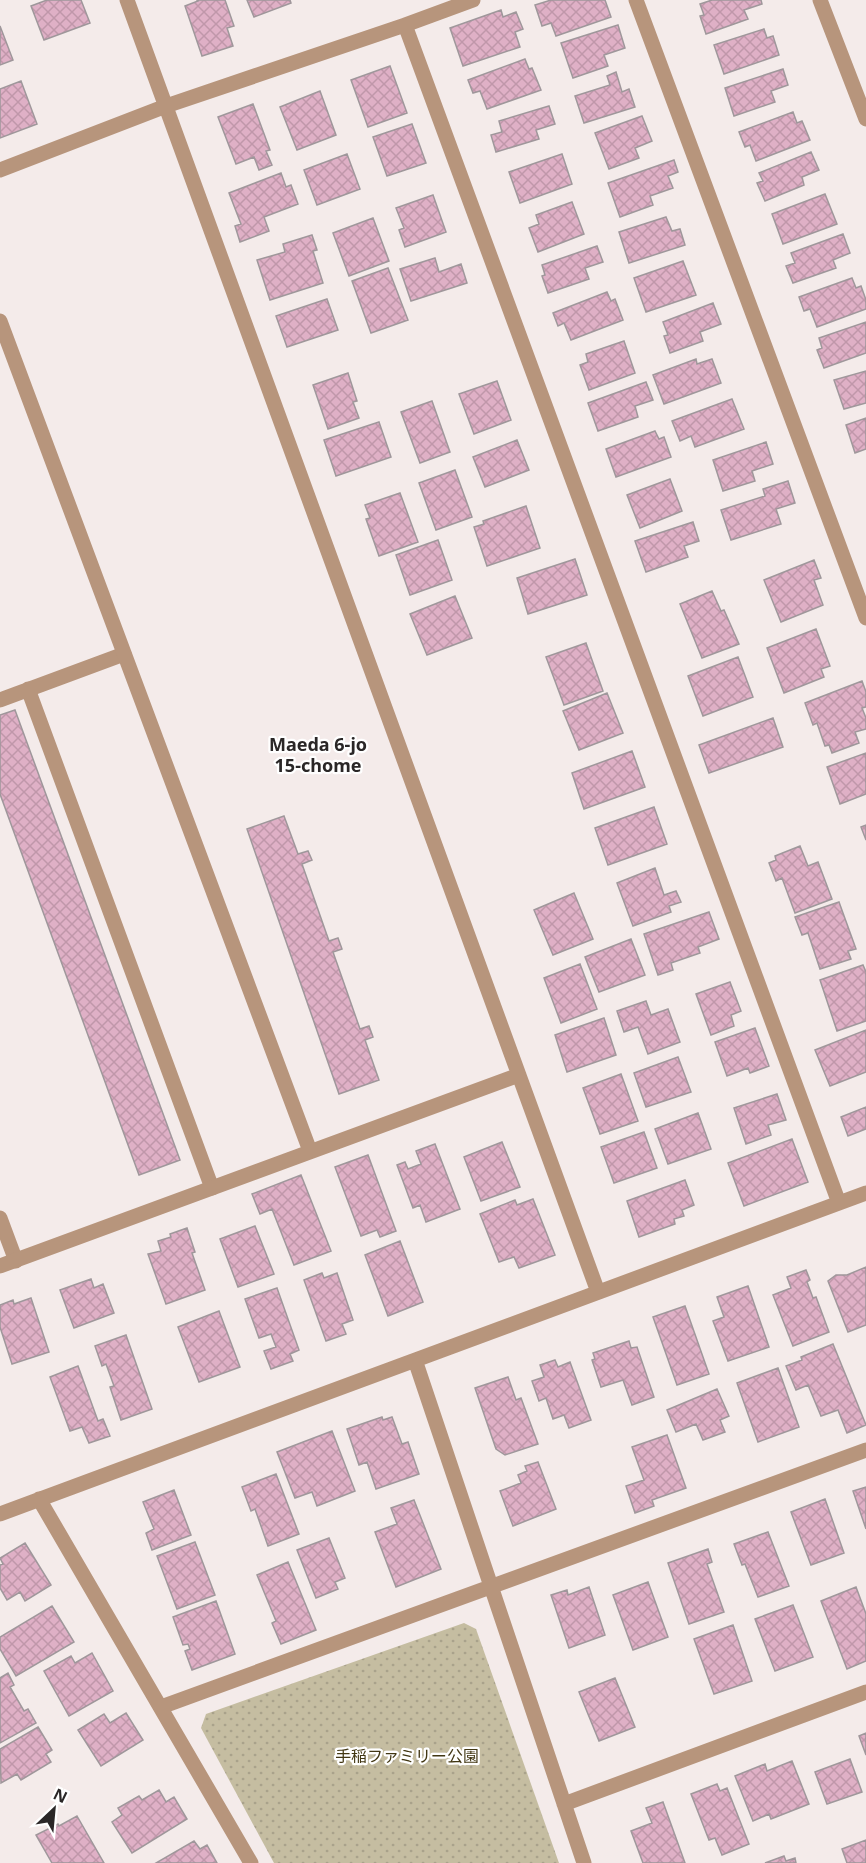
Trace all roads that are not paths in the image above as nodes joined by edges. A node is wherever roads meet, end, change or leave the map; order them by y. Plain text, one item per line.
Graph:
1 (127, 0) edge
2 (473, 0) edge
3 (636, 0) edge
4 (820, 0) edge
5 (405, 25) junction
6 (166, 106) junction
7 (866, 119) edge
8 (0, 170) edge
9 (0, 321) edge
10 (866, 618) edge
11 (124, 654) junction
12 (28, 689) junction
13 (0, 700) edge
14 (519, 1075) junction
15 (310, 1152) junction
16 (212, 1188) junction
17 (866, 1193) edge
18 (838, 1203) junction
19 (0, 1218) edge
20 (16, 1260) junction
21 (0, 1266) edge
22 (598, 1292) junction
23 (416, 1360) junction
24 (866, 1450) edge
25 (39, 1499) junction
26 (0, 1514) edge
27 (492, 1587) junction
28 (866, 1692) edge
29 (161, 1707) junction
30 (564, 1804) junction
31 (251, 1863) edge
32 (584, 1863) edge

1 - 6 street
2 - 5 street
3 - 10 street
4 - 7 street
5 - 6 street
5 - 18 street
6 - 8 street
6 - 14 street
9 - 11 street
11 - 12 street
11 - 15 street
12 - 13 street
12 - 16 street
14 - 15 street
14 - 22 street
15 - 16 street
16 - 20 street
17 - 18 street
18 - 22 street
19 - 20 street
20 - 21 street
22 - 23 street
23 - 25 street
23 - 27 street
24 - 27 street
25 - 26 street
25 - 29 street
27 - 29 street
27 - 30 street
28 - 30 street
29 - 31 street
30 - 32 street

